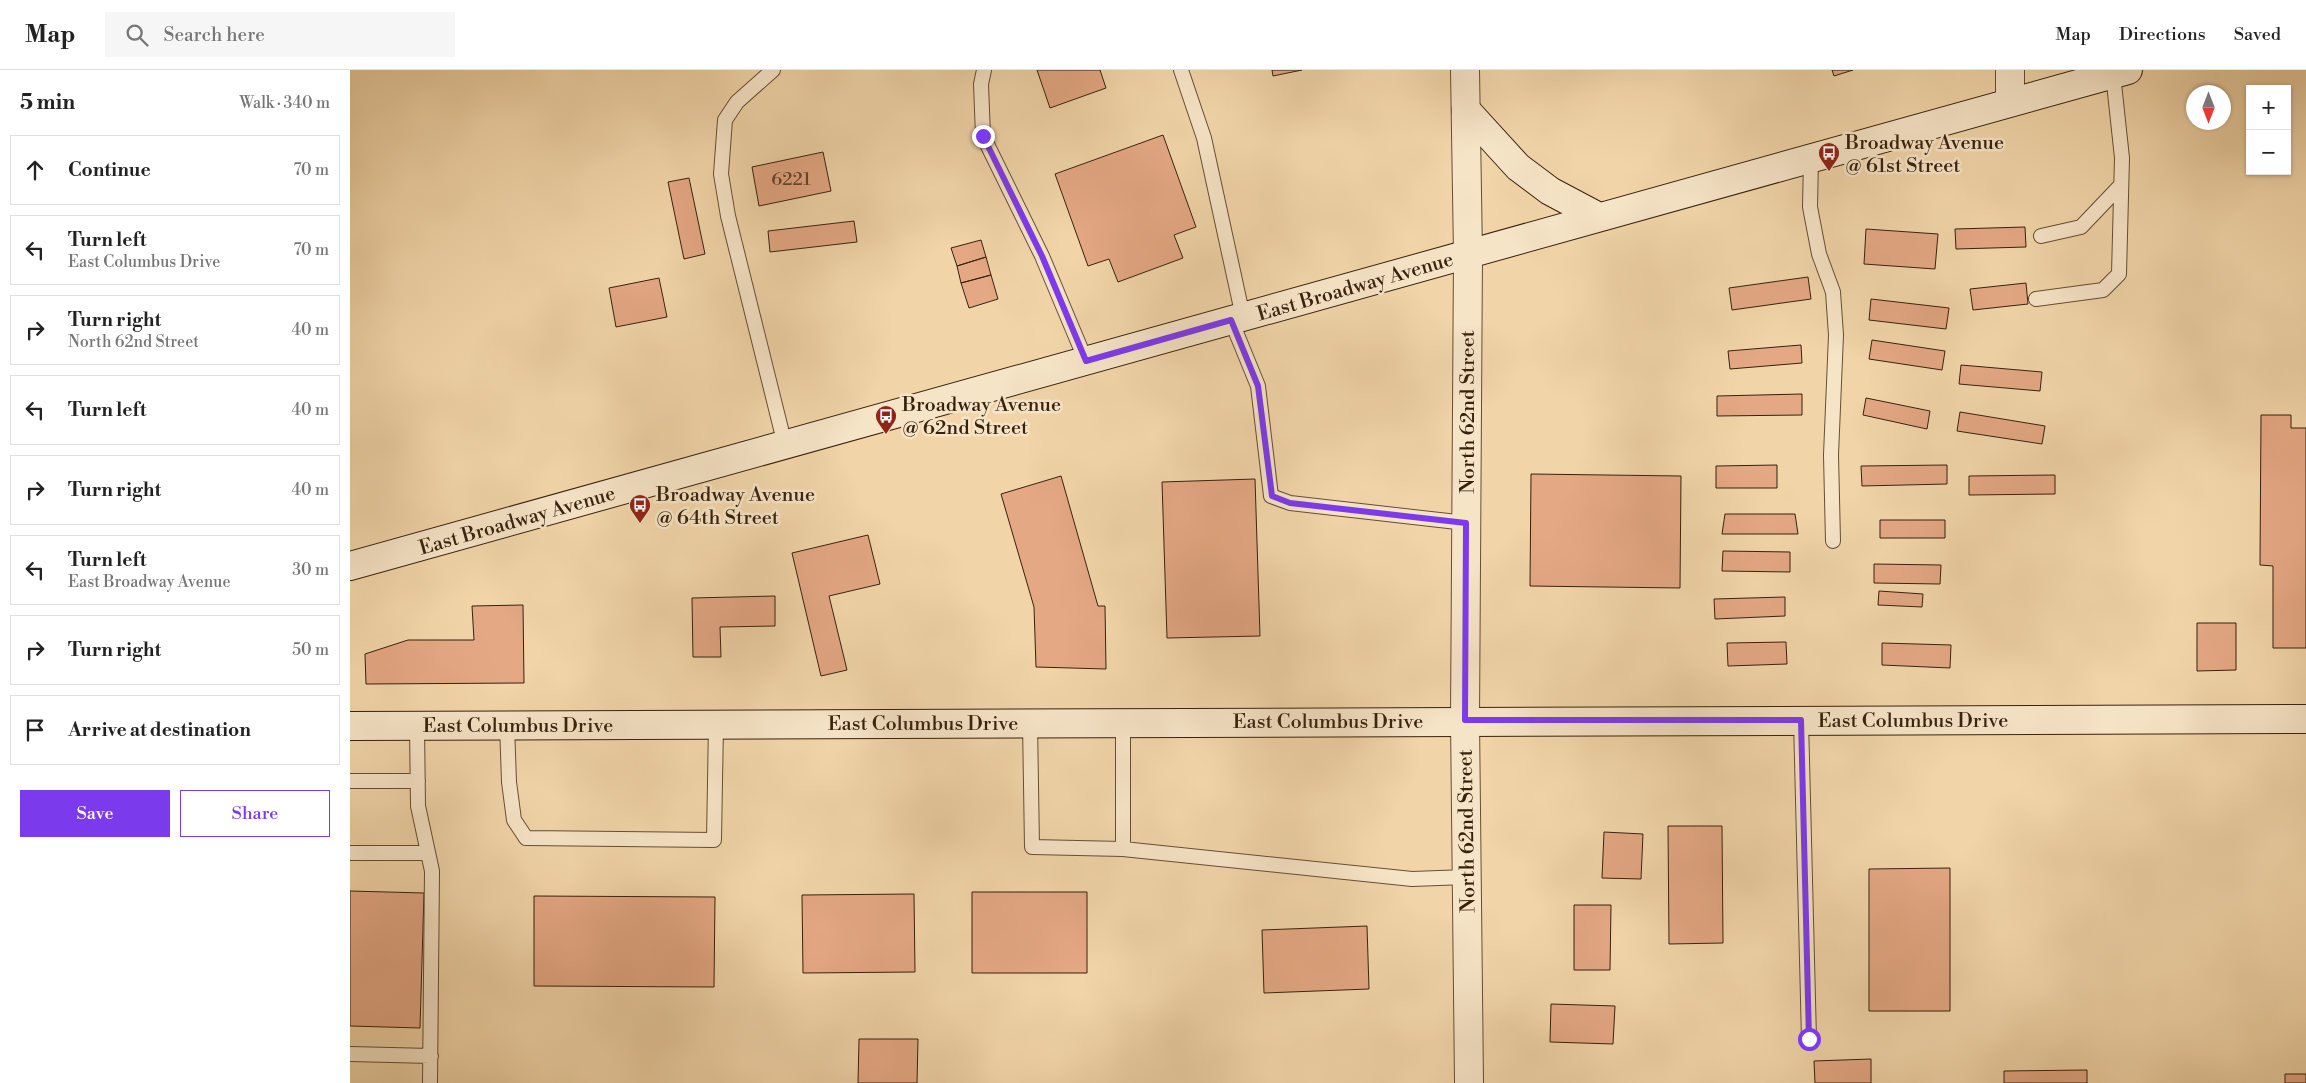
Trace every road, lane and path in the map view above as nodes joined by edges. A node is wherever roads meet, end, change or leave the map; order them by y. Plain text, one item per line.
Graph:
1 (773, 70) edge
2 (984, 70) edge
3 (1181, 70) edge
4 (1465, 70) edge
5 (2010, 70) edge
6 (2120, 72) edge
7 (2010, 101) junction
8 (1466, 110) junction
9 (1810, 158) junction
10 (2121, 185) junction
11 (1599, 217) junction
12 (2041, 236) dead end
13 (1468, 254) junction
14 (2036, 299) dead end
15 (1237, 319) junction
16 (1086, 361) junction
17 (786, 445) junction
18 (1466, 523) junction
19 (1833, 540) dead end
20 (350, 566) edge
21 (2306, 719) edge
22 (1465, 720) junction
23 (1801, 720) junction
24 (1123, 722) junction
25 (1030, 723) junction
26 (716, 724) junction
27 (507, 725) junction
28 (350, 726) edge
29 (417, 726) junction
30 (350, 781) edge
31 (418, 781) junction
32 (1123, 850) junction
33 (350, 853) edge
34 (428, 853) junction
35 (1467, 878) junction
36 (1809, 1039) dead end
37 (350, 1054) edge
38 (431, 1056) junction
39 (430, 1083) edge
40 (1469, 1083) edge

1 - 17 lane
2 - 16 lane
3 - 15 lane
4 - 8 street, North 62nd Street
5 - 7 street
6 - 7 street, East Broadway Avenue
6 - 10 lane
7 - 9 street, East Broadway Avenue
8 - 11 street
8 - 13 street, North 62nd Street
9 - 11 street, East Broadway Avenue
9 - 19 lane
10 - 12 lane
10 - 14 lane
11 - 13 street, East Broadway Avenue
13 - 15 street, East Broadway Avenue
13 - 18 street, North 62nd Street
15 - 16 street, East Broadway Avenue
15 - 18 lane
16 - 17 street, East Broadway Avenue
17 - 20 street, East Broadway Avenue
18 - 22 street, North 62nd Street
21 - 23 street, East Columbus Drive
22 - 23 street, East Columbus Drive
22 - 24 street, East Columbus Drive
22 - 35 street, North 62nd Street
23 - 36 lane
24 - 25 street, East Columbus Drive
24 - 32 lane
25 - 26 street, East Columbus Drive
25 - 32 lane
26 - 27 street, East Columbus Drive
26 - 27 lane
27 - 29 street, East Columbus Drive
28 - 29 street, East Columbus Drive
29 - 31 lane
30 - 31 lane
31 - 34 lane
32 - 35 lane
33 - 34 lane
34 - 38 lane
35 - 40 street, North 62nd Street
37 - 38 lane
38 - 39 lane

